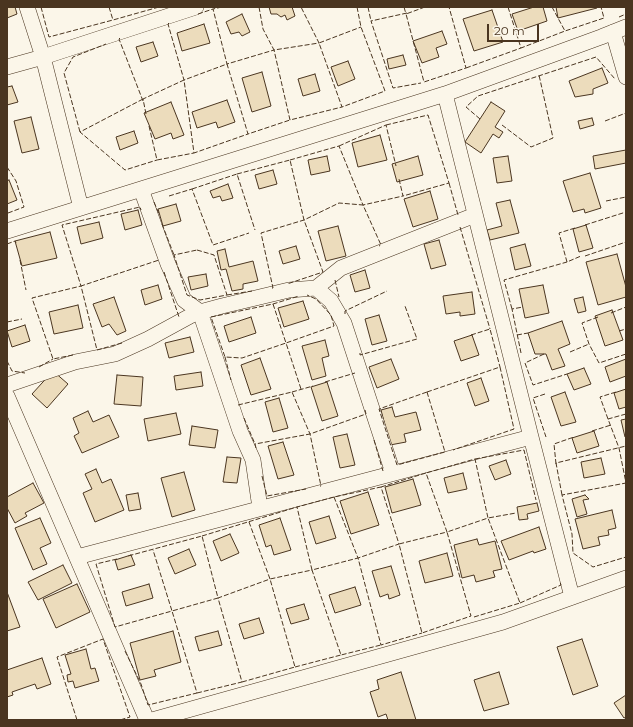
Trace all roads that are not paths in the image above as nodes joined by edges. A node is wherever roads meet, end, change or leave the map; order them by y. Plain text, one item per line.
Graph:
1 (27, 7) edge
2 (196, 7) edge
3 (177, 10) edge
4 (620, 30) edge
5 (43, 57) junction
6 (7, 67) edge
7 (626, 77) edge
8 (445, 94) junction
9 (141, 189) junction
10 (81, 208) junction
11 (475, 215) junction
12 (7, 230) edge
13 (316, 288) junction
14 (200, 312) junction
15 (7, 385) edge
16 (7, 396) edge
17 (531, 437) junction
18 (393, 473) junction
19 (260, 508) junction
20 (77, 557) junction
21 (626, 578) edge
22 (572, 597) junction
23 (147, 720) edge
24 (152, 720) edge

1 - 5 street
2 - 3 street
3 - 5 street
4 - 7 street
4 - 8 street
5 - 6 street
5 - 10 street
8 - 9 street
8 - 11 street
9 - 10 street
9 - 14 street
10 - 12 street
11 - 13 street
11 - 17 street
13 - 14 street
13 - 18 street
14 - 15 street
14 - 19 street
16 - 20 street
17 - 18 street
17 - 22 street
18 - 19 street
19 - 20 street
20 - 23 street
21 - 22 street
22 - 24 street

